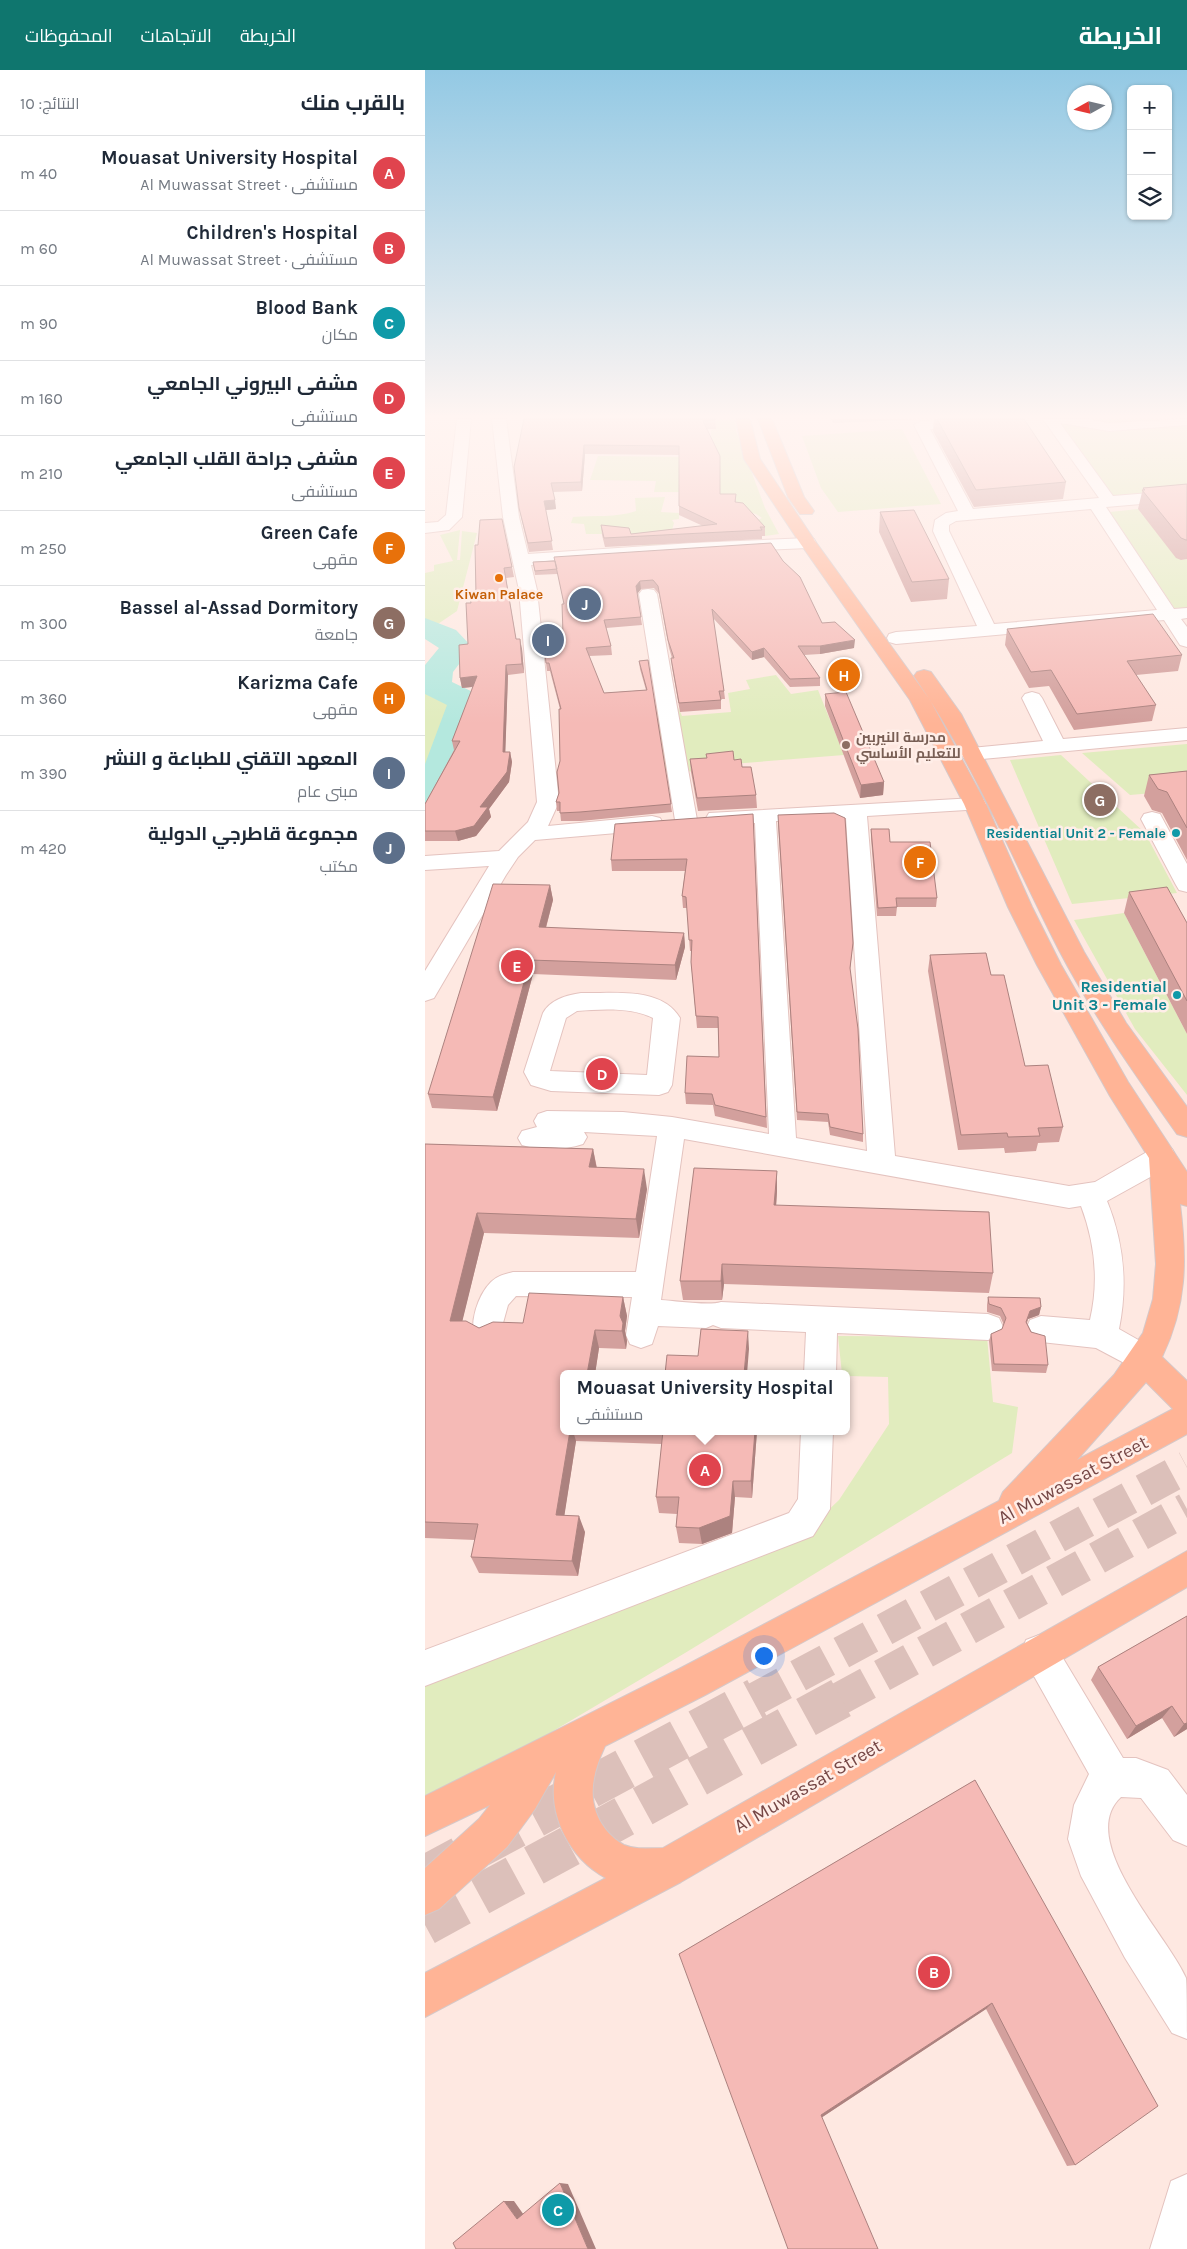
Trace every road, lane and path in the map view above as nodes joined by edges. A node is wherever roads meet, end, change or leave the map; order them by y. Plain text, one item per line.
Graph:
1 (449, 521) edge
2 (512, 521) edge
3 (793, 521) edge
4 (813, 521) edge
5 (945, 521) edge
6 (1112, 521) edge
7 (425, 528) edge
8 (808, 543) junction
9 (522, 560) junction
10 (648, 594) edge
11 (1157, 599) junction
12 (1187, 614) edge
13 (1168, 615) junction
14 (984, 622) junction
15 (895, 630) junction
16 (1187, 641) edge
17 (1031, 698) dead end
18 (1187, 734) edge
19 (1056, 746) junction
20 (971, 754) junction
21 (975, 804) junction
22 (856, 810) junction
23 (765, 815) junction
24 (1152, 819) dead end
25 (686, 820) junction
26 (531, 834) junction
27 (505, 858) junction
28 (425, 863) edge
29 (1187, 885) edge
30 (425, 992) edge
31 (659, 1085) junction
32 (1187, 1127) edge
33 (539, 1130) dead end
34 (665, 1132) junction
35 (783, 1148) junction
36 (1162, 1157) junction
37 (882, 1166) junction
38 (1091, 1195) junction
39 (1187, 1195) edge
40 (644, 1311) junction
41 (822, 1320) junction
42 (988, 1327) dead end
43 (1041, 1329) dead end
44 (487, 1332) edge
45 (1102, 1335) junction
46 (1145, 1360) junction
47 (819, 1370) edge
48 (1187, 1402) edge
49 (1187, 1418) edge
50 (817, 1435) edge
51 (1001, 1518) junction
52 (1187, 1568) edge
53 (1039, 1653) junction
54 (425, 1668) edge
55 (592, 1733) junction
56 (543, 1758) junction
57 (1113, 1778) junction
58 (425, 1817) edge
59 (1187, 1826) edge
60 (667, 1868) junction
61 (425, 1895) edge
62 (425, 1996) edge
63 (1187, 2018) edge
64 (1187, 2197) edge
65 (1173, 2249) edge

1 - 7 street
2 - 9 street
3 - 8 main road
4 - 15 main road
5 - 14 street
6 - 11 street
8 - 9 street
8 - 21 main road
9 - 26 street
10 - 25 street
11 - 13 street
11 - 14 street
12 - 13 street
13 - 14 street
13 - 16 street
14 - 15 street
15 - 20 main road
17 - 19 street
18 - 19 street
19 - 20 street
20 - 32 main road
21 - 22 street
21 - 36 main road
22 - 23 street
22 - 37 street
23 - 25 street
23 - 35 street
24 - 29 street
25 - 26 street
26 - 27 street
27 - 28 street
27 - 30 street
31 - 31 street
31 - 34 street
33 - 34 street
34 - 35 street
34 - 40 street
35 - 37 street
36 - 38 street
36 - 39 main road
36 - 46 main road
37 - 38 street
38 - 45 street
40 - 41 street
40 - 44 street
41 - 42 street
41 - 47 street
43 - 45 street
45 - 46 street
46 - 48 main road
46 - 51 main road
49 - 51 main road, Al Muwassat Street
50 - 54 street
51 - 55 main road, Al Muwassat Street
52 - 53 main road, Al Muwassat Street
53 - 57 street
53 - 60 main road, Al Muwassat Street
55 - 56 main road, Al Muwassat Street
55 - 60 main road
56 - 58 main road, Al Muwassat Street
56 - 61 main road
57 - 59 street
57 - 63 street
60 - 62 main road, Al Muwassat Street
64 - 65 street

